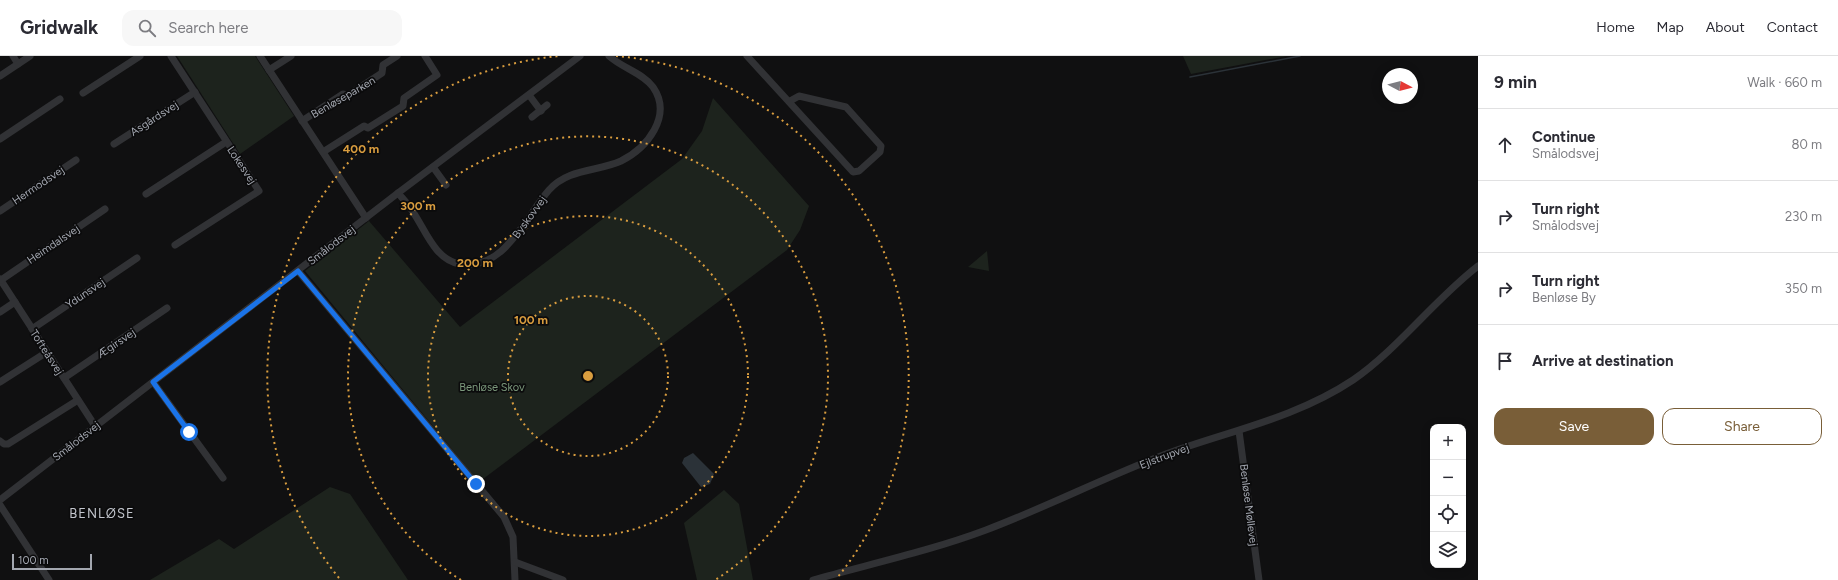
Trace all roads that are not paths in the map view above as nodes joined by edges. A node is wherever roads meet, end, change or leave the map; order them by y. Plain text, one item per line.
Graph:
1 (13, 56) edge
2 (30, 56) edge
3 (140, 56) edge
4 (171, 56) edge
5 (260, 56) edge
6 (291, 56) edge
7 (397, 56) edge
8 (425, 56) edge
9 (580, 56) edge
10 (609, 56) edge
11 (747, 56) edge
12 (18, 64) junction
13 (269, 70) junction
14 (0, 76) edge
15 (195, 92) junction
16 (83, 93) dead end
17 (529, 95) junction
18 (60, 99) dead end
19 (790, 101) junction
20 (547, 105) dead end
21 (541, 111) junction
22 (532, 117) dead end
23 (302, 121) junction
24 (0, 139) edge
25 (226, 142) junction
26 (114, 144) dead end
27 (323, 152) junction
28 (76, 160) dead end
29 (433, 167) junction
30 (446, 186) dead end
31 (398, 193) junction
32 (146, 194) dead end
33 (105, 209) dead end
34 (0, 211) edge
35 (366, 218) junction
36 (175, 245) dead end
37 (137, 258) dead end
38 (1478, 266) edge
39 (298, 271) junction
40 (0, 279) edge
41 (15, 302) junction
42 (167, 308) dead end
43 (0, 312) edge
44 (32, 329) junction
45 (47, 352) junction
46 (64, 378) junction
47 (0, 382) edge
48 (153, 382) junction
49 (78, 400) junction
50 (95, 426) junction
51 (1239, 431) junction
52 (0, 442) edge
53 (223, 478) dead end
54 (0, 500) edge
55 (0, 505) edge
56 (515, 562) junction
57 (49, 580) edge
58 (516, 580) edge
59 (563, 580) edge
60 (813, 580) edge
61 (1259, 580) edge

1 - 12 street
2 - 12 street
3 - 16 street
4 - 15 street, Lokesvej
5 - 13 street, Benløseparken
6 - 13 street
7 - 23 street, Benløseparken
8 - 27 street
9 - 17 street, Smålodsvej
10 - 31 street, Byskovvej
11 - 19 street
12 - 14 street
13 - 23 street, Benløseparken
15 - 25 street, Lokesvej
15 - 26 street, Asgårdsvej
17 - 21 street
17 - 29 street, Smålodsvej
18 - 24 street
19 - 19 street
20 - 21 street
21 - 22 street
23 - 27 street, Benløseparken
25 - 32 street
25 - 36 street, Lokesvej
27 - 35 street, Benløseparken
28 - 34 street, Hermodsvej
29 - 30 street
29 - 31 street, Smålodsvej
31 - 35 street, Smålodsvej
33 - 40 street, Heimdalsvej
35 - 39 street, Smålodsvej
37 - 44 street, Ydunsvej
38 - 51 street, Ejlstrupvej
39 - 48 street, Smålodsvej
39 - 56 street
40 - 41 street, Tofteåsvej
41 - 43 street
41 - 44 street, Tofteåsvej
42 - 46 street, Ægirsvej
44 - 45 street, Tofteåsvej
45 - 46 street, Tofteåsvej
45 - 47 street
46 - 49 street, Tofteåsvej
48 - 50 street, Smålodsvej
48 - 53 street
49 - 50 street, Tofteåsvej
49 - 52 street
50 - 54 street, Smålodsvej
51 - 60 street, Ejlstrupvej
51 - 61 street, Benløse Møllevej
55 - 57 street
56 - 58 street
56 - 59 street

